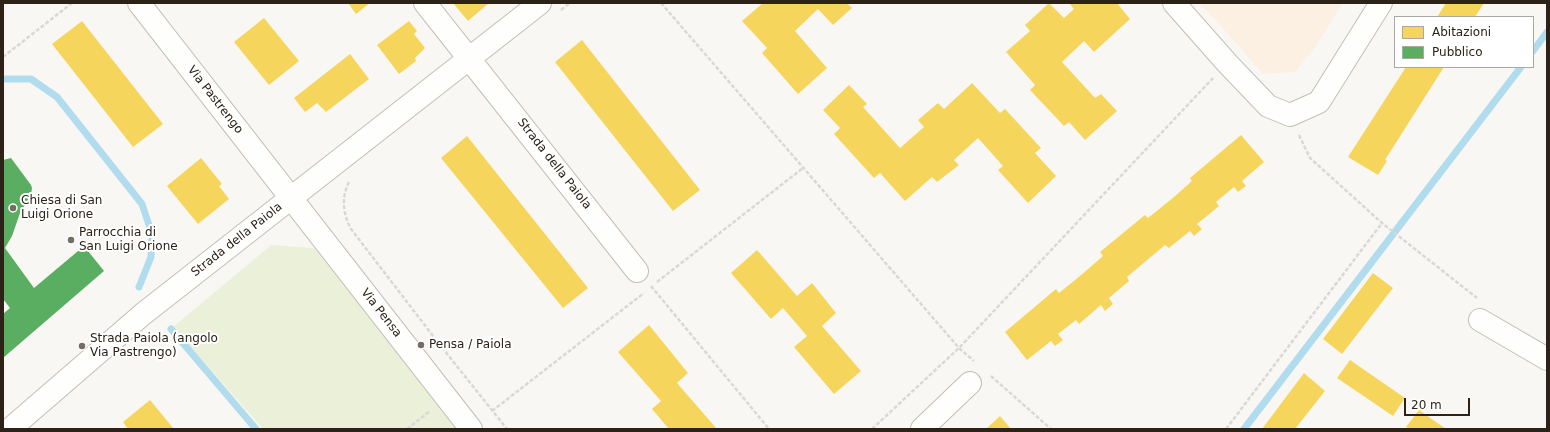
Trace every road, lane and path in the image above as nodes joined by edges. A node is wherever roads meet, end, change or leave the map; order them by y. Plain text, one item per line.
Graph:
1 (72, 3) edge
2 (139, 3) edge
3 (425, 3) edge
4 (570, 3) edge
5 (661, 3) edge
6 (1174, 3) edge
7 (1381, 3) edge
8 (549, 8) edge
9 (3, 57) edge
10 (470, 58) junction
11 (1227, 64) junction
12 (1290, 115) junction
13 (350, 180) dead end
14 (291, 198) junction
15 (1382, 223) junction
16 (637, 271) joint
17 (1480, 320) joint
18 (959, 348) junction
19 (1547, 359) edge
20 (978, 373) junction
21 (10, 429) edge
22 (471, 429) edge
23 (507, 429) edge
24 (769, 429) edge
25 (872, 429) edge
26 (922, 429) edge
27 (1051, 429) edge
28 (1226, 429) edge

1 - 9 path
2 - 14 street, Via Pastrengo
3 - 10 street
4 - 8 path
5 - 18 path
6 - 11 street
7 - 12 street
8 - 10 street, Strada della Paiola
10 - 14 street, Strada della Paiola
10 - 16 street, Strada della Paiola
11 - 12 street
11 - 18 path
12 - 15 path
13 - 23 path
14 - 21 street, Strada della Paiola
14 - 22 street, Via Pensa
15 - 17 path
15 - 28 path
16 - 24 path
17 - 19 street
18 - 20 path
18 - 25 path
20 - 26 street
20 - 27 path

